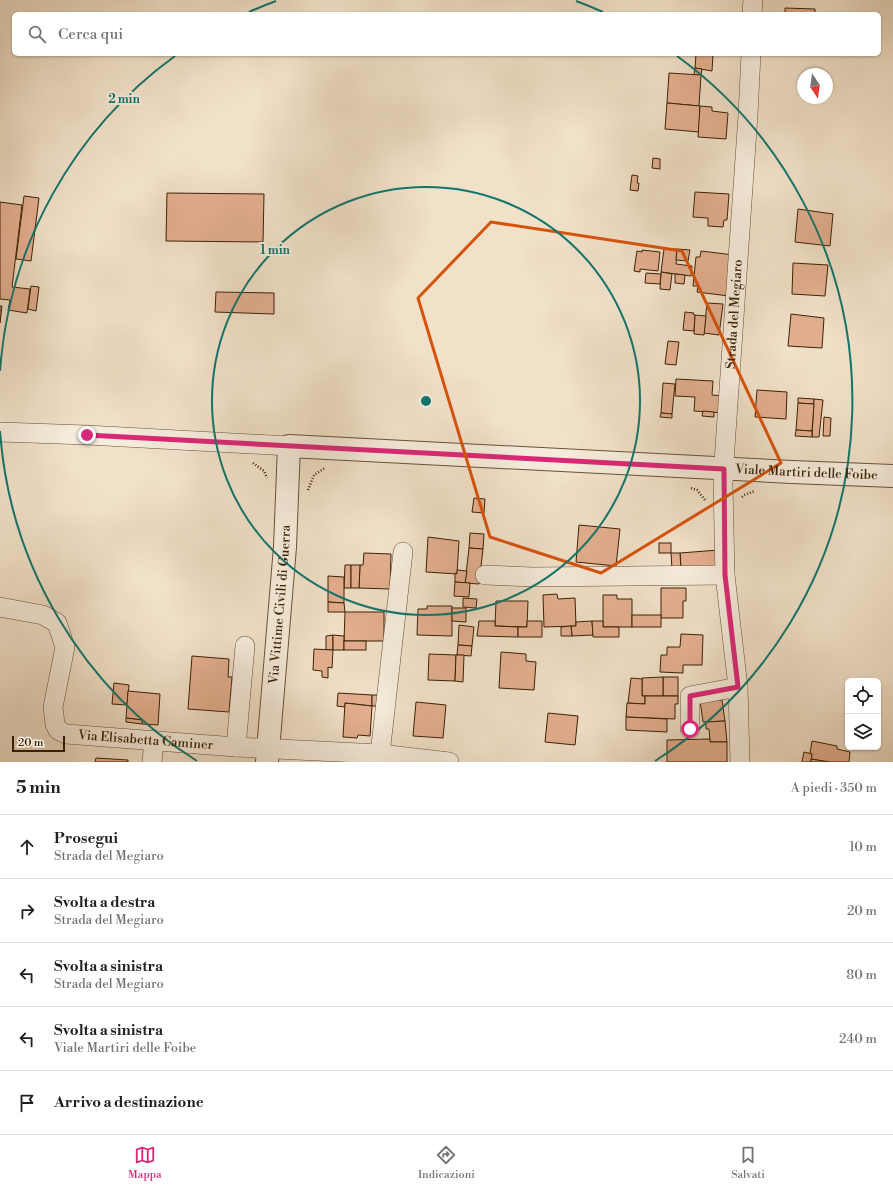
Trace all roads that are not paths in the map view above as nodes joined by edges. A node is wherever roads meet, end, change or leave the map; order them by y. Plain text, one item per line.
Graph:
1 (753, 0) edge
2 (752, 12) edge
3 (751, 56) edge
4 (0, 432) edge
5 (289, 446) junction
6 (724, 469) junction
7 (893, 476) edge
8 (403, 552) dead end
9 (485, 575) dead end
10 (725, 575) junction
11 (0, 607) edge
12 (245, 646) dead end
13 (738, 687) junction
14 (690, 729) dead end
15 (154, 740) junction
16 (236, 747) junction
17 (380, 754) junction
18 (268, 755) edge
19 (152, 762) edge
20 (449, 762) edge
21 (740, 762) edge

1 - 2 street
3 - 6 street, Strada del Megiaro
4 - 5 street, Viale Martiri delle Foibe
5 - 6 street, Viale Martiri delle Foibe
5 - 18 street, Via Vittime Civili di Guerra
6 - 7 street, Viale Martiri delle Foibe
6 - 10 street, Strada del Megiaro
8 - 17 street
9 - 10 street
10 - 13 street, Strada del Megiaro
11 - 15 street, Via Elisabetta Caminer
12 - 16 street
13 - 14 street
13 - 21 street, Strada del Megiaro
15 - 16 street, Via Elisabetta Caminer
15 - 19 street
16 - 18 street, Via Elisabetta Caminer
17 - 18 street, Via Elisabetta Caminer
17 - 20 street, Via Elisabetta Caminer

